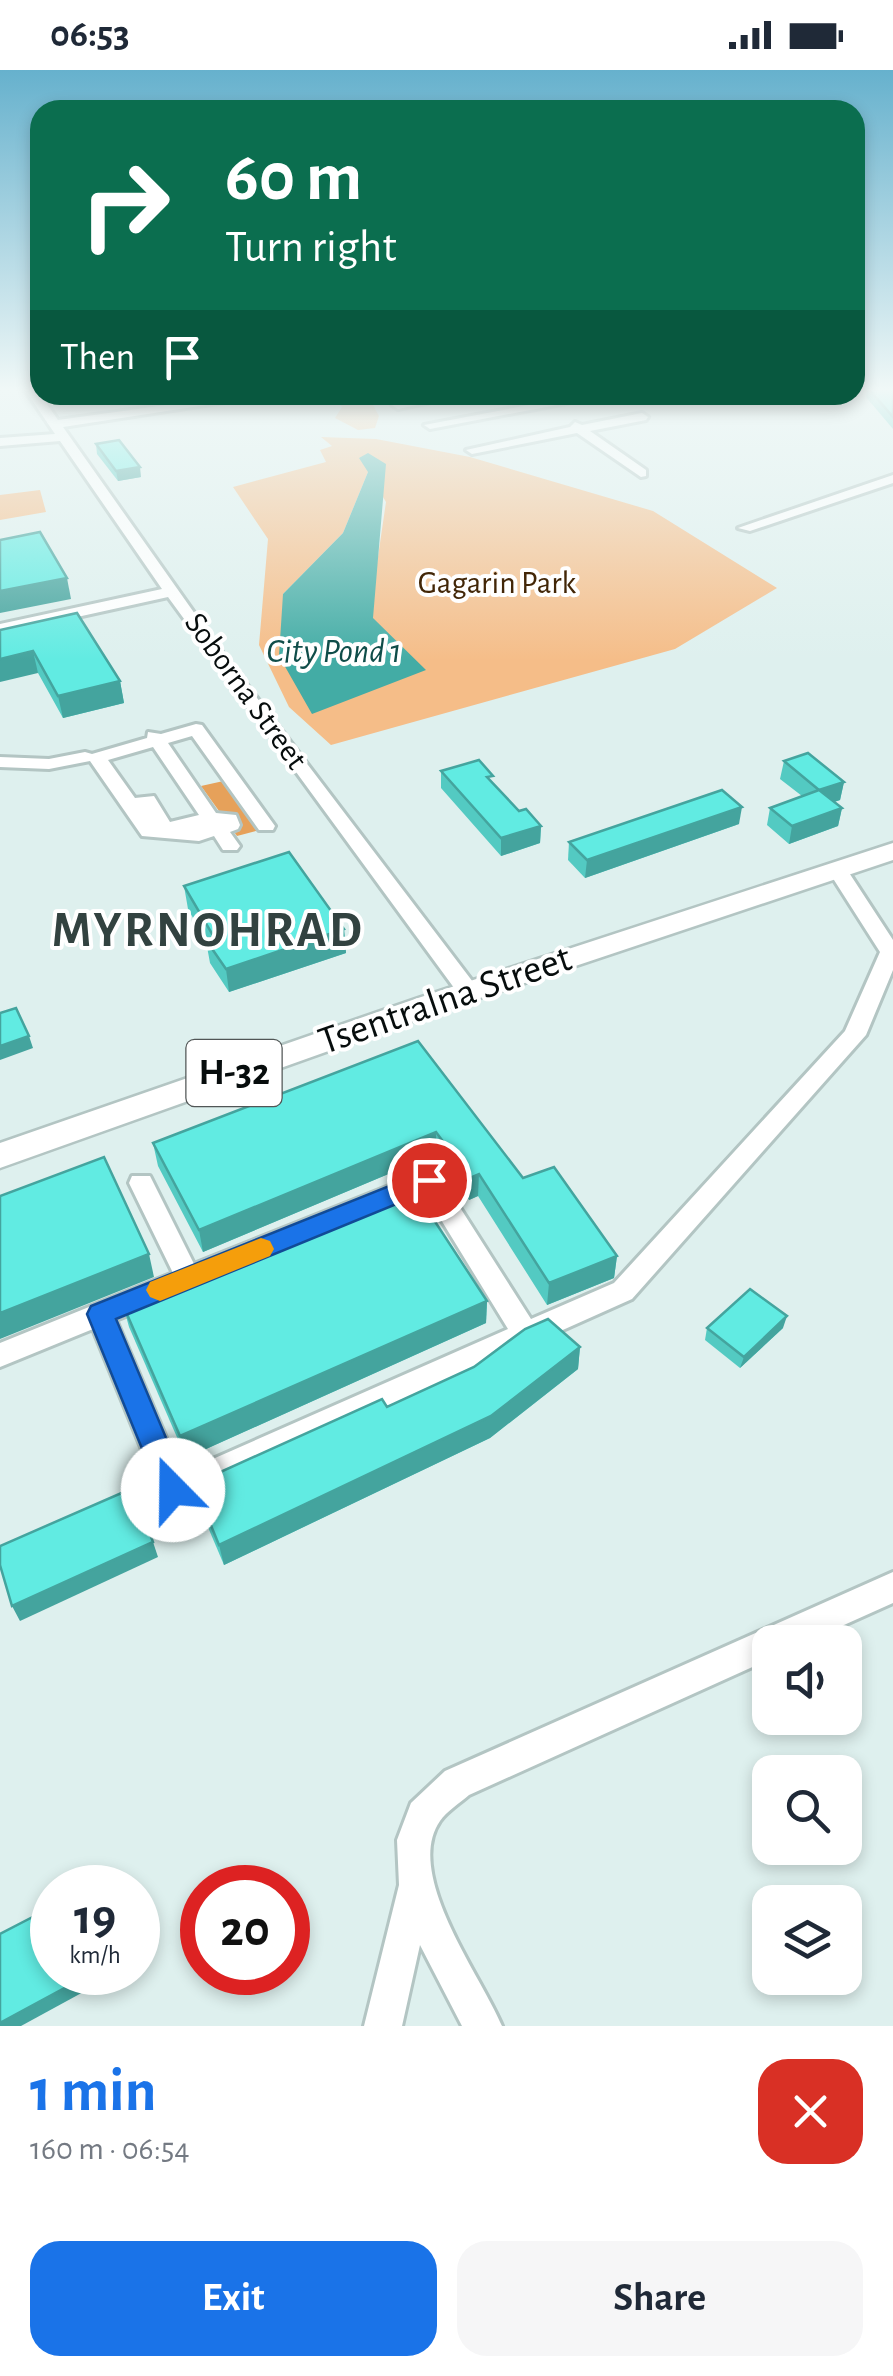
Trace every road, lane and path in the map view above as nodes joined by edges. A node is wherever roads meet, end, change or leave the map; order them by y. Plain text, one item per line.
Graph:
1 (94, 478) edge
2 (893, 479) edge
3 (746, 528) dead end
4 (174, 591) junction
5 (0, 629) edge
6 (154, 736) dead end
7 (85, 757) dead end
8 (0, 762) edge
9 (164, 792) junction
10 (206, 811) junction
11 (266, 826) dead end
12 (230, 846) dead end
13 (893, 851) edge
14 (837, 870) junction
15 (468, 991) junction
16 (0, 1156) edge
17 (141, 1183) dead end
18 (188, 1278) junction
19 (100, 1314) junction
20 (526, 1334) junction
21 (0, 1354) edge
22 (893, 1586) edge
23 (415, 1890) junction
24 (383, 2026) edge
25 (483, 2026) edge

1 - 4 street, Soborna Street
2 - 3 street
4 - 5 street
4 - 15 street, Soborna Street
6 - 9 street
7 - 8 street
9 - 10 street
9 - 10 street
9 - 10 street
9 - 11 street
10 - 12 street
13 - 14 main road, Tsentralna Street / Н-32
14 - 15 main road, Tsentralna Street / Н-32
14 - 20 street
15 - 16 main road, Tsentralna Street / Н-32
17 - 18 street
18 - 19 street
18 - 20 street
19 - 20 street
19 - 21 street
22 - 23 street
23 - 24 street
23 - 25 street

